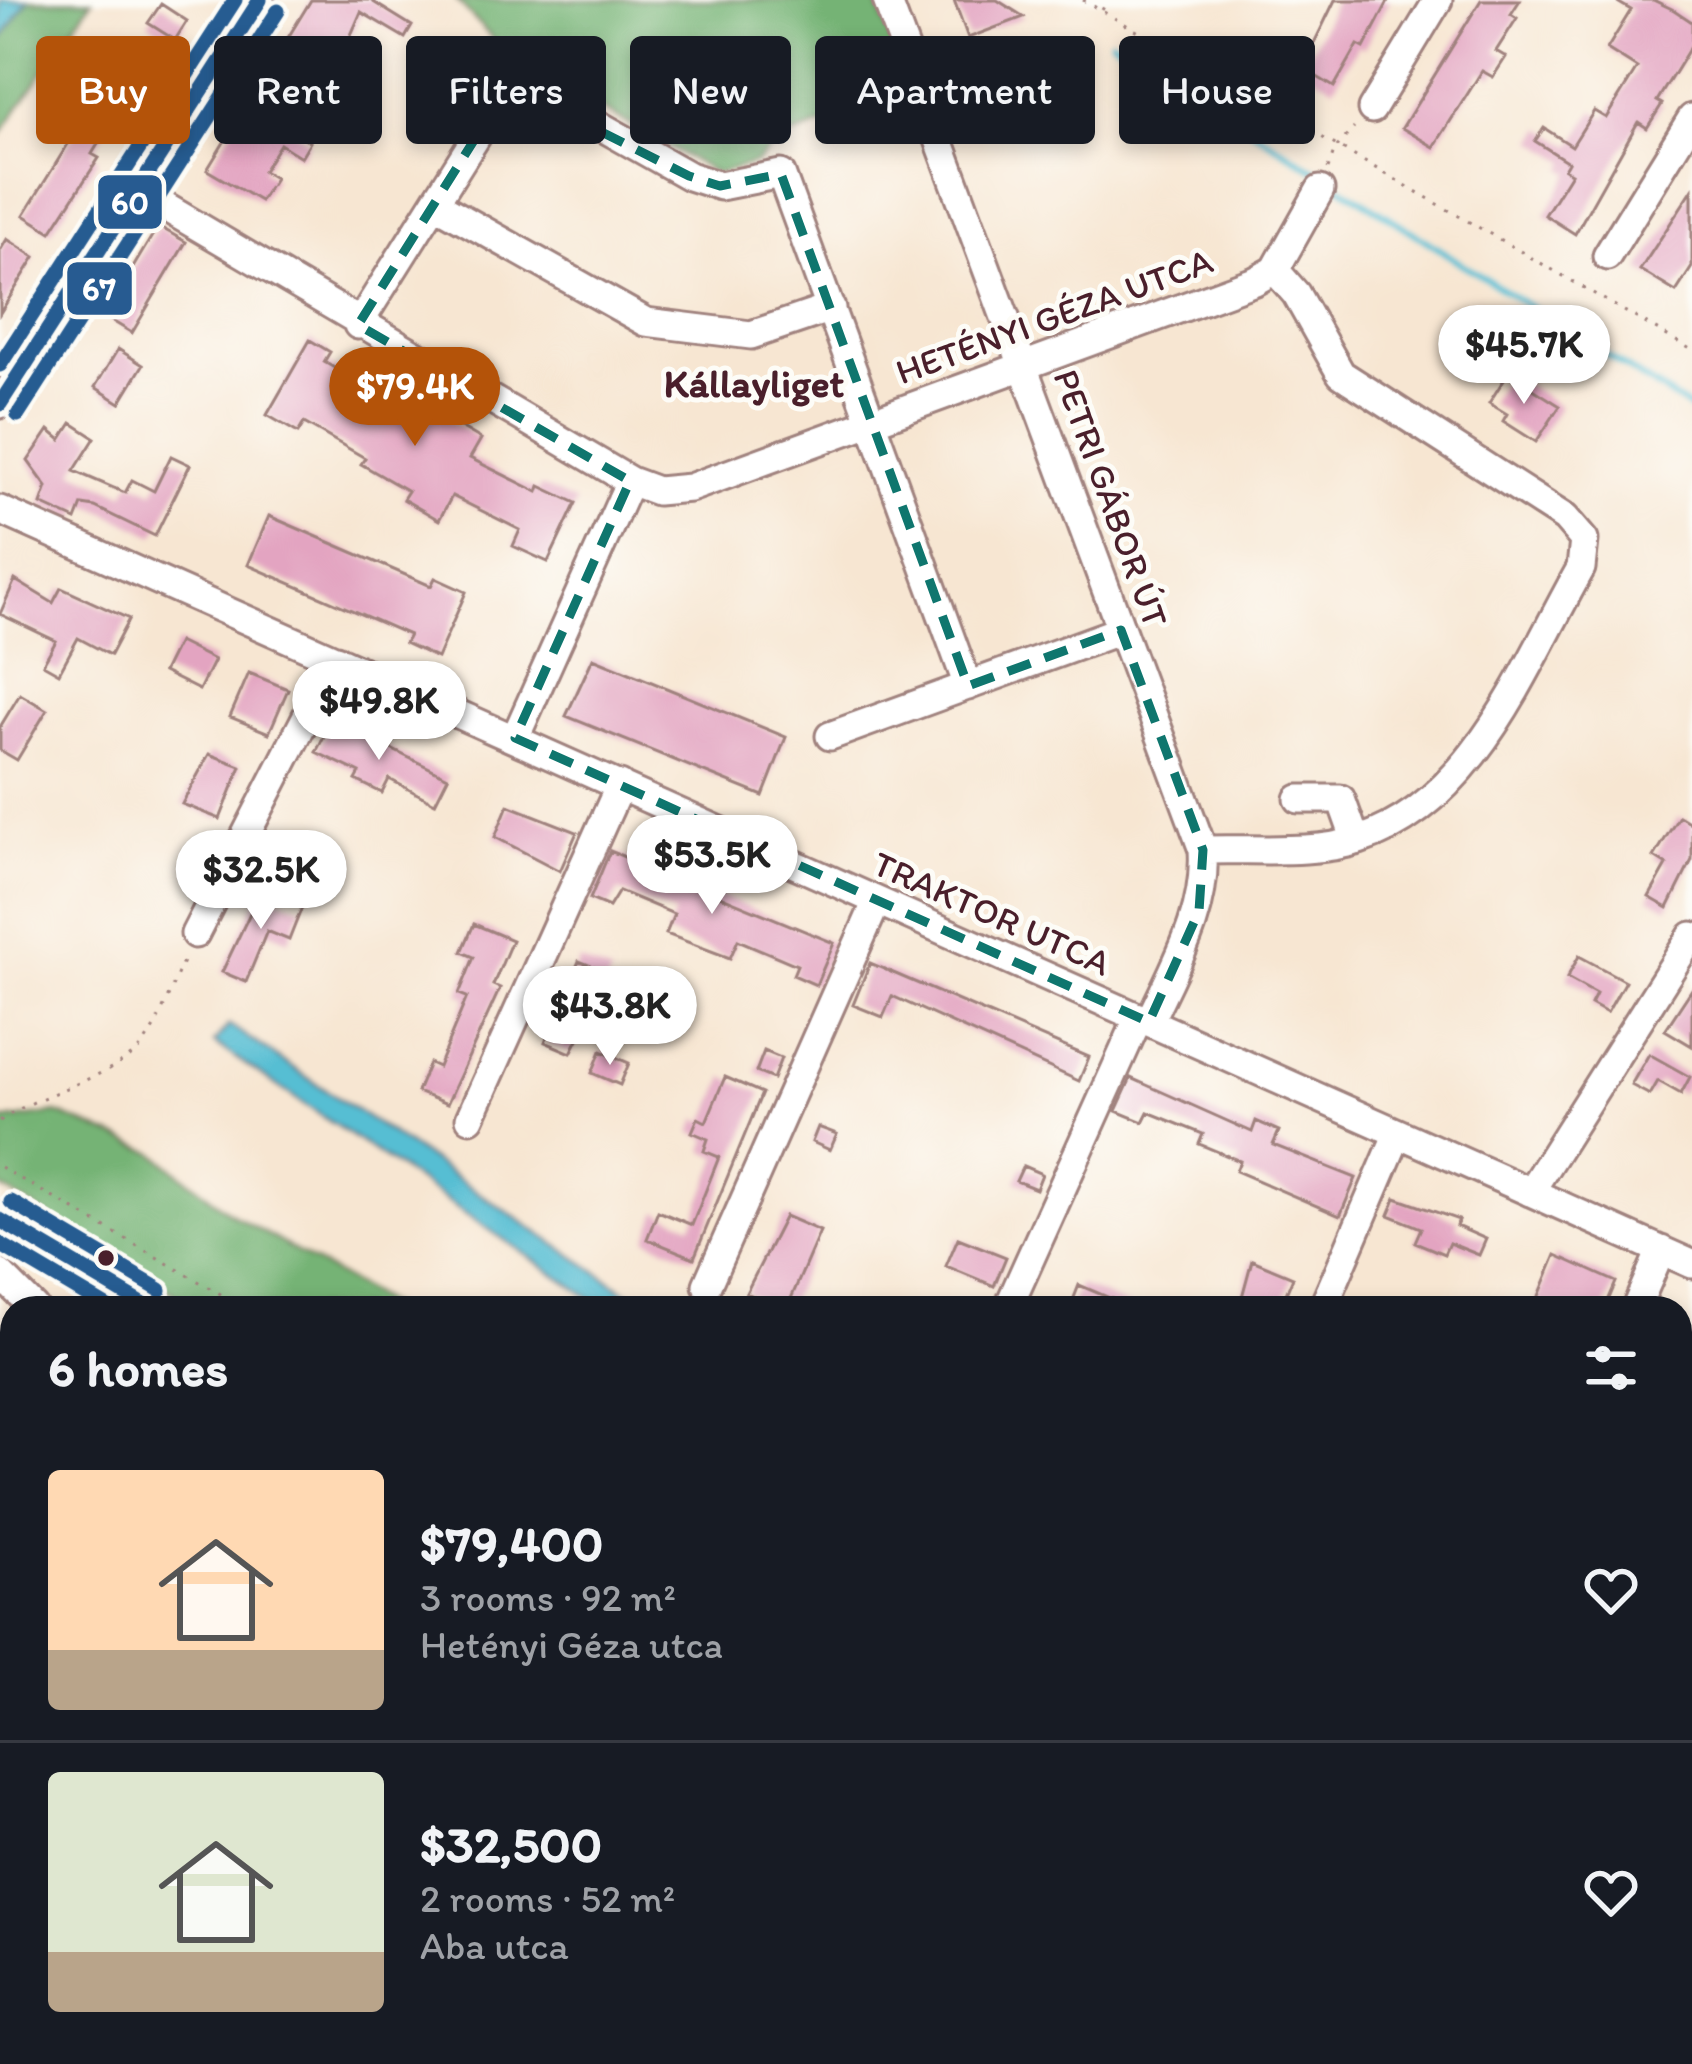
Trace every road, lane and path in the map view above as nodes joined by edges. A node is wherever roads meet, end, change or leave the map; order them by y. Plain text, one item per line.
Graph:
1 (260, 0) edge
2 (887, 0) edge
3 (1083, 0) edge
4 (1108, 0) edge
5 (1438, 0) edge
6 (1102, 11) junction
7 (1372, 109) joint
8 (1692, 118) edge
9 (1335, 149) junction
10 (1320, 190) dead end
11 (138, 191) junction
12 (436, 204) junction
13 (1607, 256) dead end
14 (1275, 270) junction
15 (831, 308) junction
16 (358, 325) junction
17 (1692, 350) edge
18 (1023, 366) junction
19 (0, 404) edge
20 (872, 421) junction
21 (630, 482) junction
22 (0, 510) edge
23 (1121, 630) junction
24 (336, 659) junction
25 (968, 686) junction
26 (830, 736) dead end
27 (515, 738) junction
28 (620, 785) junction
29 (1299, 799) dead end
30 (1356, 841) junction
31 (1203, 850) junction
32 (877, 901) junction
33 (196, 934) joint
34 (1692, 936) edge
35 (1144, 1020) junction
36 (470, 1118) dead end
37 (0, 1121) edge
38 (1398, 1133) junction
39 (0, 1167) edge
40 (1530, 1192) junction
41 (0, 1220) edge
42 (1660, 1250) junction
43 (1692, 1264) edge
44 (0, 1274) edge
45 (707, 1285) dead end
46 (22, 1296) edge
47 (129, 1296) edge
48 (223, 1296) edge
49 (1014, 1296) edge
50 (1328, 1296) edge
51 (1641, 1296) edge

1 - 11 street
2 - 18 street, PETRI GÁBOR ÚT
3 - 6 path
4 - 6 path
5 - 7 street
6 - 9 path
7 - 9 path
8 - 13 street
9 - 17 path
10 - 14 street
11 - 16 street, HETÉNYI GÉZA UTCA
11 - 19 street
12 - 15 street
12 - 15 street
12 - 16 street
14 - 18 street, HETÉNYI GÉZA UTCA
14 - 30 street
15 - 20 street
16 - 21 street, HETÉNYI GÉZA UTCA
18 - 20 street, HETÉNYI GÉZA UTCA
18 - 23 street, PETRI GÁBOR ÚT
20 - 21 street, HETÉNYI GÉZA UTCA
20 - 25 street
21 - 27 street
22 - 24 street, TRAKTOR UTCA
23 - 25 street
23 - 31 street, PETRI GÁBOR ÚT
24 - 27 street, TRAKTOR UTCA
24 - 33 street
25 - 26 street
27 - 28 street, TRAKTOR UTCA
28 - 32 street, TRAKTOR UTCA
28 - 36 street
29 - 30 street
30 - 31 street
31 - 35 street, PETRI GÁBOR ÚT
32 - 35 street, TRAKTOR UTCA
32 - 45 street
33 - 37 path
34 - 40 street
35 - 38 street, TRAKTOR UTCA
35 - 49 street, PETRI GÁBOR ÚT
38 - 40 street, TRAKTOR UTCA
38 - 50 street
39 - 48 path
40 - 42 street, TRAKTOR UTCA
41 - 47 main road
42 - 43 street, TRAKTOR UTCA
42 - 51 street
44 - 46 street

